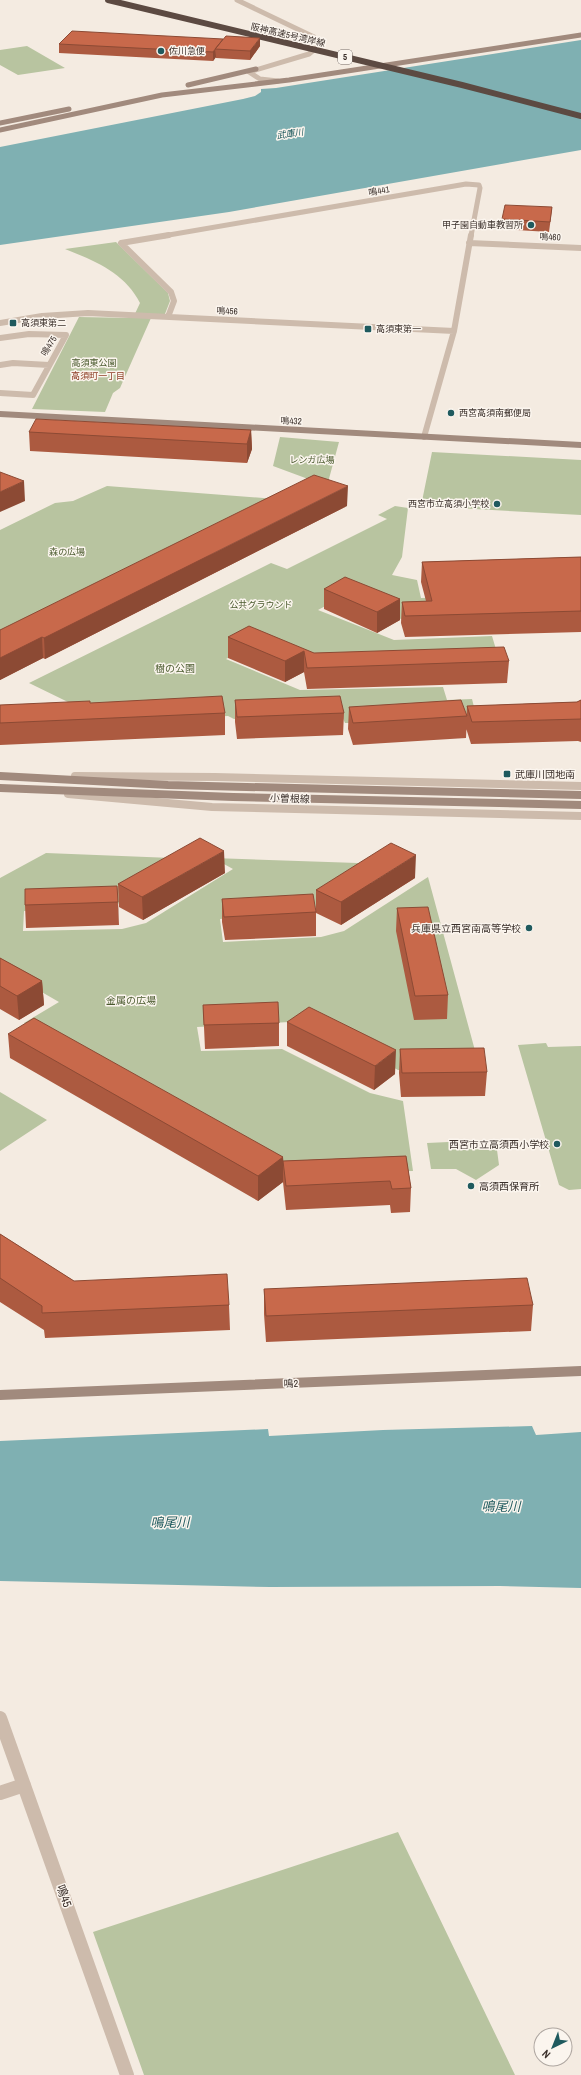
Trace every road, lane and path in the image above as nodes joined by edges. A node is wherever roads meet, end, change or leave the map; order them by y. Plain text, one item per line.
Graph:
1 (108, 0) edge
2 (133, 0) edge
3 (236, 0) edge
4 (581, 35) edge
5 (256, 69) junction
6 (278, 81) junction
7 (475, 81) dead end
8 (581, 116) edge
9 (0, 123) edge
10 (0, 130) edge
11 (469, 242) junction
12 (581, 248) edge
13 (168, 316) junction
14 (0, 323) edge
15 (454, 331) junction
16 (0, 338) edge
17 (0, 365) edge
18 (49, 365) junction
19 (0, 394) edge
20 (0, 414) edge
21 (424, 437) junction
22 (581, 445) edge
23 (2, 776) edge
24 (581, 786) edge
25 (0, 788) edge
26 (39, 789) junction
27 (581, 795) edge
28 (581, 805) edge
29 (581, 816) edge
30 (581, 1372) edge
31 (0, 1395) edge
32 (0, 1718) edge
33 (24, 1785) junction
34 (0, 1794) edge
35 (128, 2075) edge

1 - 8 highway, 阪神高速5号湾岸線 / 5, bridge
2 - 7 highway, 阪神高速5号湾岸線 / 5
3 - 5 street
4 - 6 street
5 - 6 street
5 - 9 street
6 - 10 street
11 - 12 street, 鳴460
11 - 13 street, 鳴441
11 - 15 street, 鳴441
13 - 14 street, 鳴456
13 - 15 street, 鳴456
15 - 21 street, 鳴441
16 - 18 street, 鳴475
17 - 18 street
18 - 19 street, 鳴475
20 - 21 street, 鳴432
21 - 22 street, 鳴432
23 - 24 street, 小曽根線
23 - 27 street
25 - 26 street, 小曽根線
26 - 28 street
26 - 29 street, 小曽根線
30 - 31 street, 鳴2
32 - 33 street, 鳴45
33 - 34 street
33 - 35 street, 鳴45

